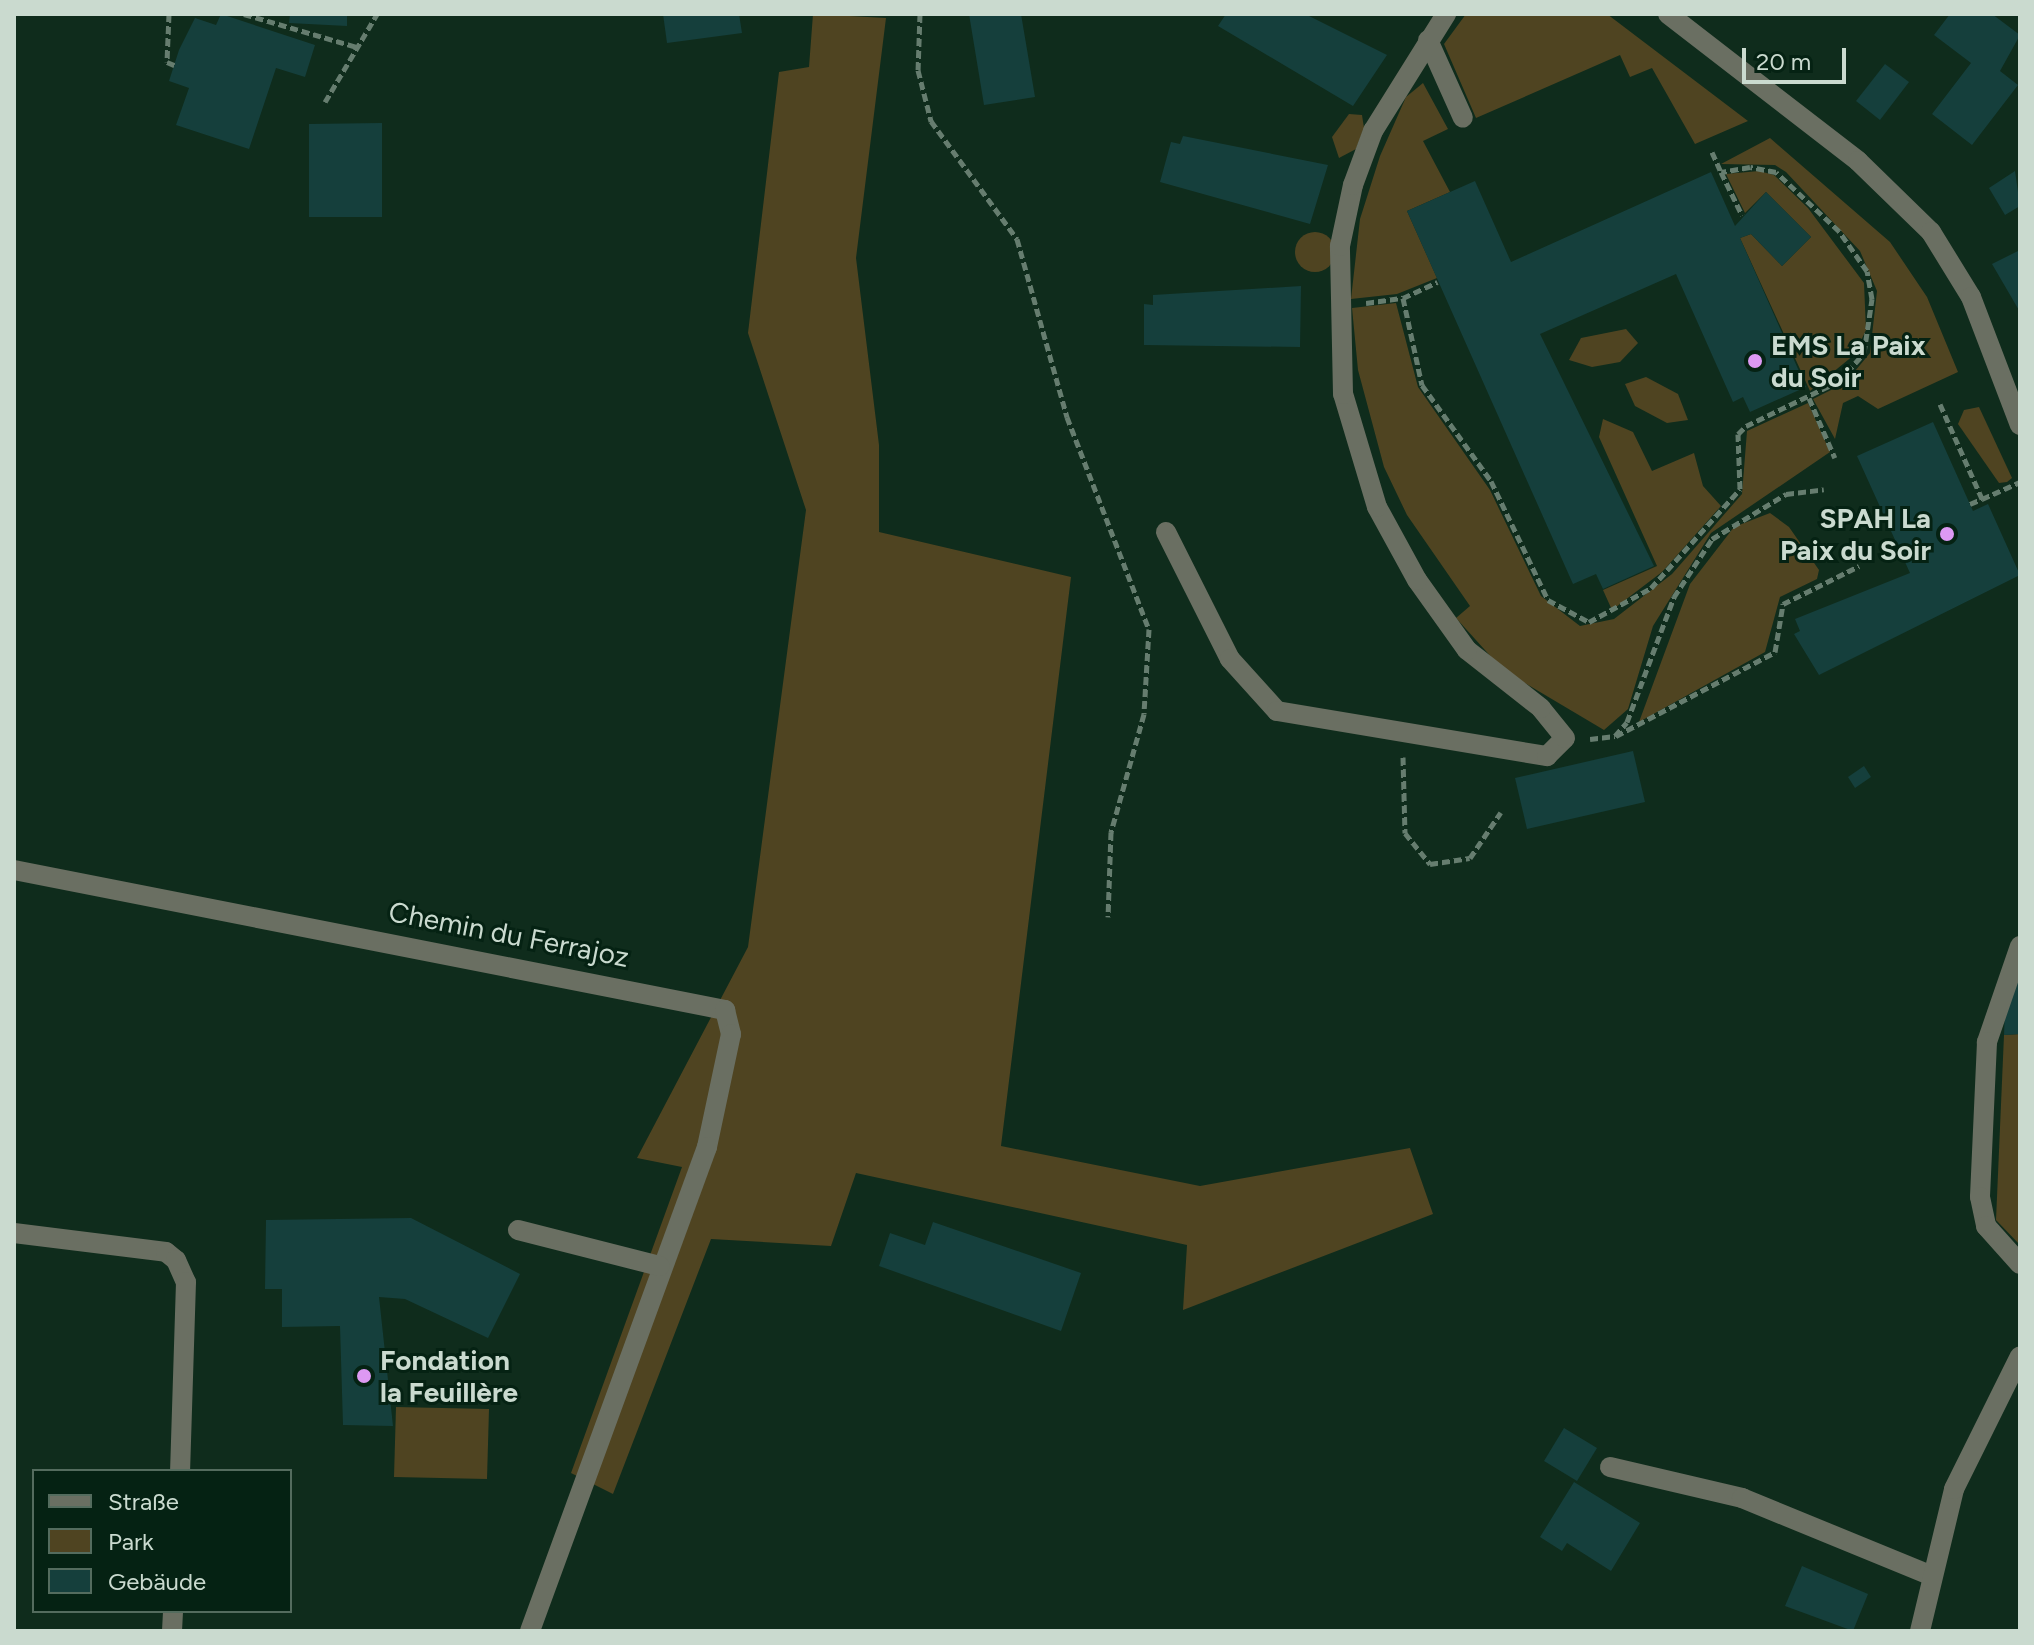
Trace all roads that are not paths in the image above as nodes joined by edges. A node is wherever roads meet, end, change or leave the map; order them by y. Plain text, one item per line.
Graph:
1 (1446, 14) edge
2 (1668, 14) edge
3 (1428, 40) junction
4 (1463, 118) dead end
5 (2020, 425) edge
6 (1166, 532) dead end
7 (14, 870) edge
8 (2020, 946) edge
9 (518, 1230) dead end
10 (14, 1233) edge
11 (2020, 1264) edge
12 (659, 1266) junction
13 (2020, 1356) edge
14 (1610, 1467) dead end
15 (180, 1469) edge
16 (1932, 1576) junction
17 (530, 1631) edge
18 (1920, 1631) edge

1 - 3 street
2 - 5 street
3 - 4 street
3 - 6 street
7 - 12 street, Chemin du Ferrajoz
8 - 11 street
9 - 12 street
10 - 15 street
12 - 17 street
13 - 16 street
14 - 16 street
16 - 18 street

